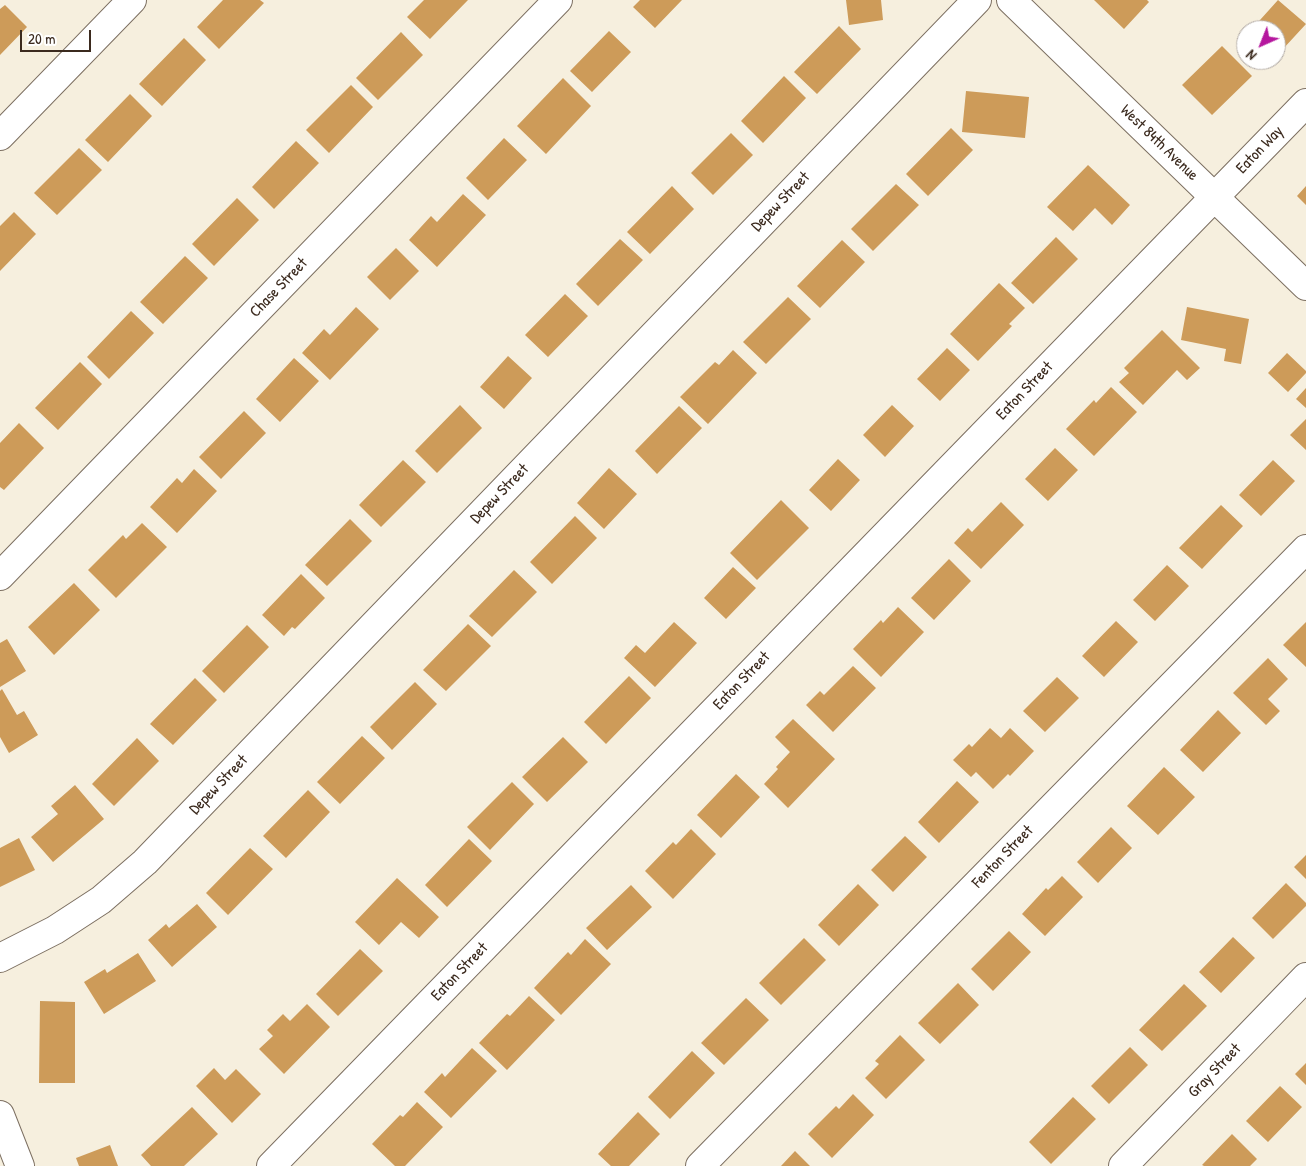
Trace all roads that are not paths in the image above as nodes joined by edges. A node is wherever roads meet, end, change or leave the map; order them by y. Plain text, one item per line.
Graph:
1 (132, 0) edge
2 (558, 0) edge
3 (977, 0) edge
4 (1011, 0) edge
5 (1306, 103) edge
6 (0, 136) edge
7 (1214, 197) junction
8 (1306, 286) edge
9 (1306, 548) edge
10 (0, 576) edge
11 (0, 958) edge
12 (1306, 977) edge
13 (0, 1115) edge
14 (20, 1166) edge
15 (270, 1166) edge
16 (700, 1166) edge
17 (1123, 1166) edge

1 - 6 street
2 - 10 street, Chase Street
3 - 11 street, Depew Street
4 - 7 street, West 84th Avenue
5 - 7 street, Eaton Way
7 - 8 street, West 84th Avenue
7 - 15 street, Eaton Street
9 - 16 street, Fenton Street
12 - 17 street, Gray Street
13 - 14 street

